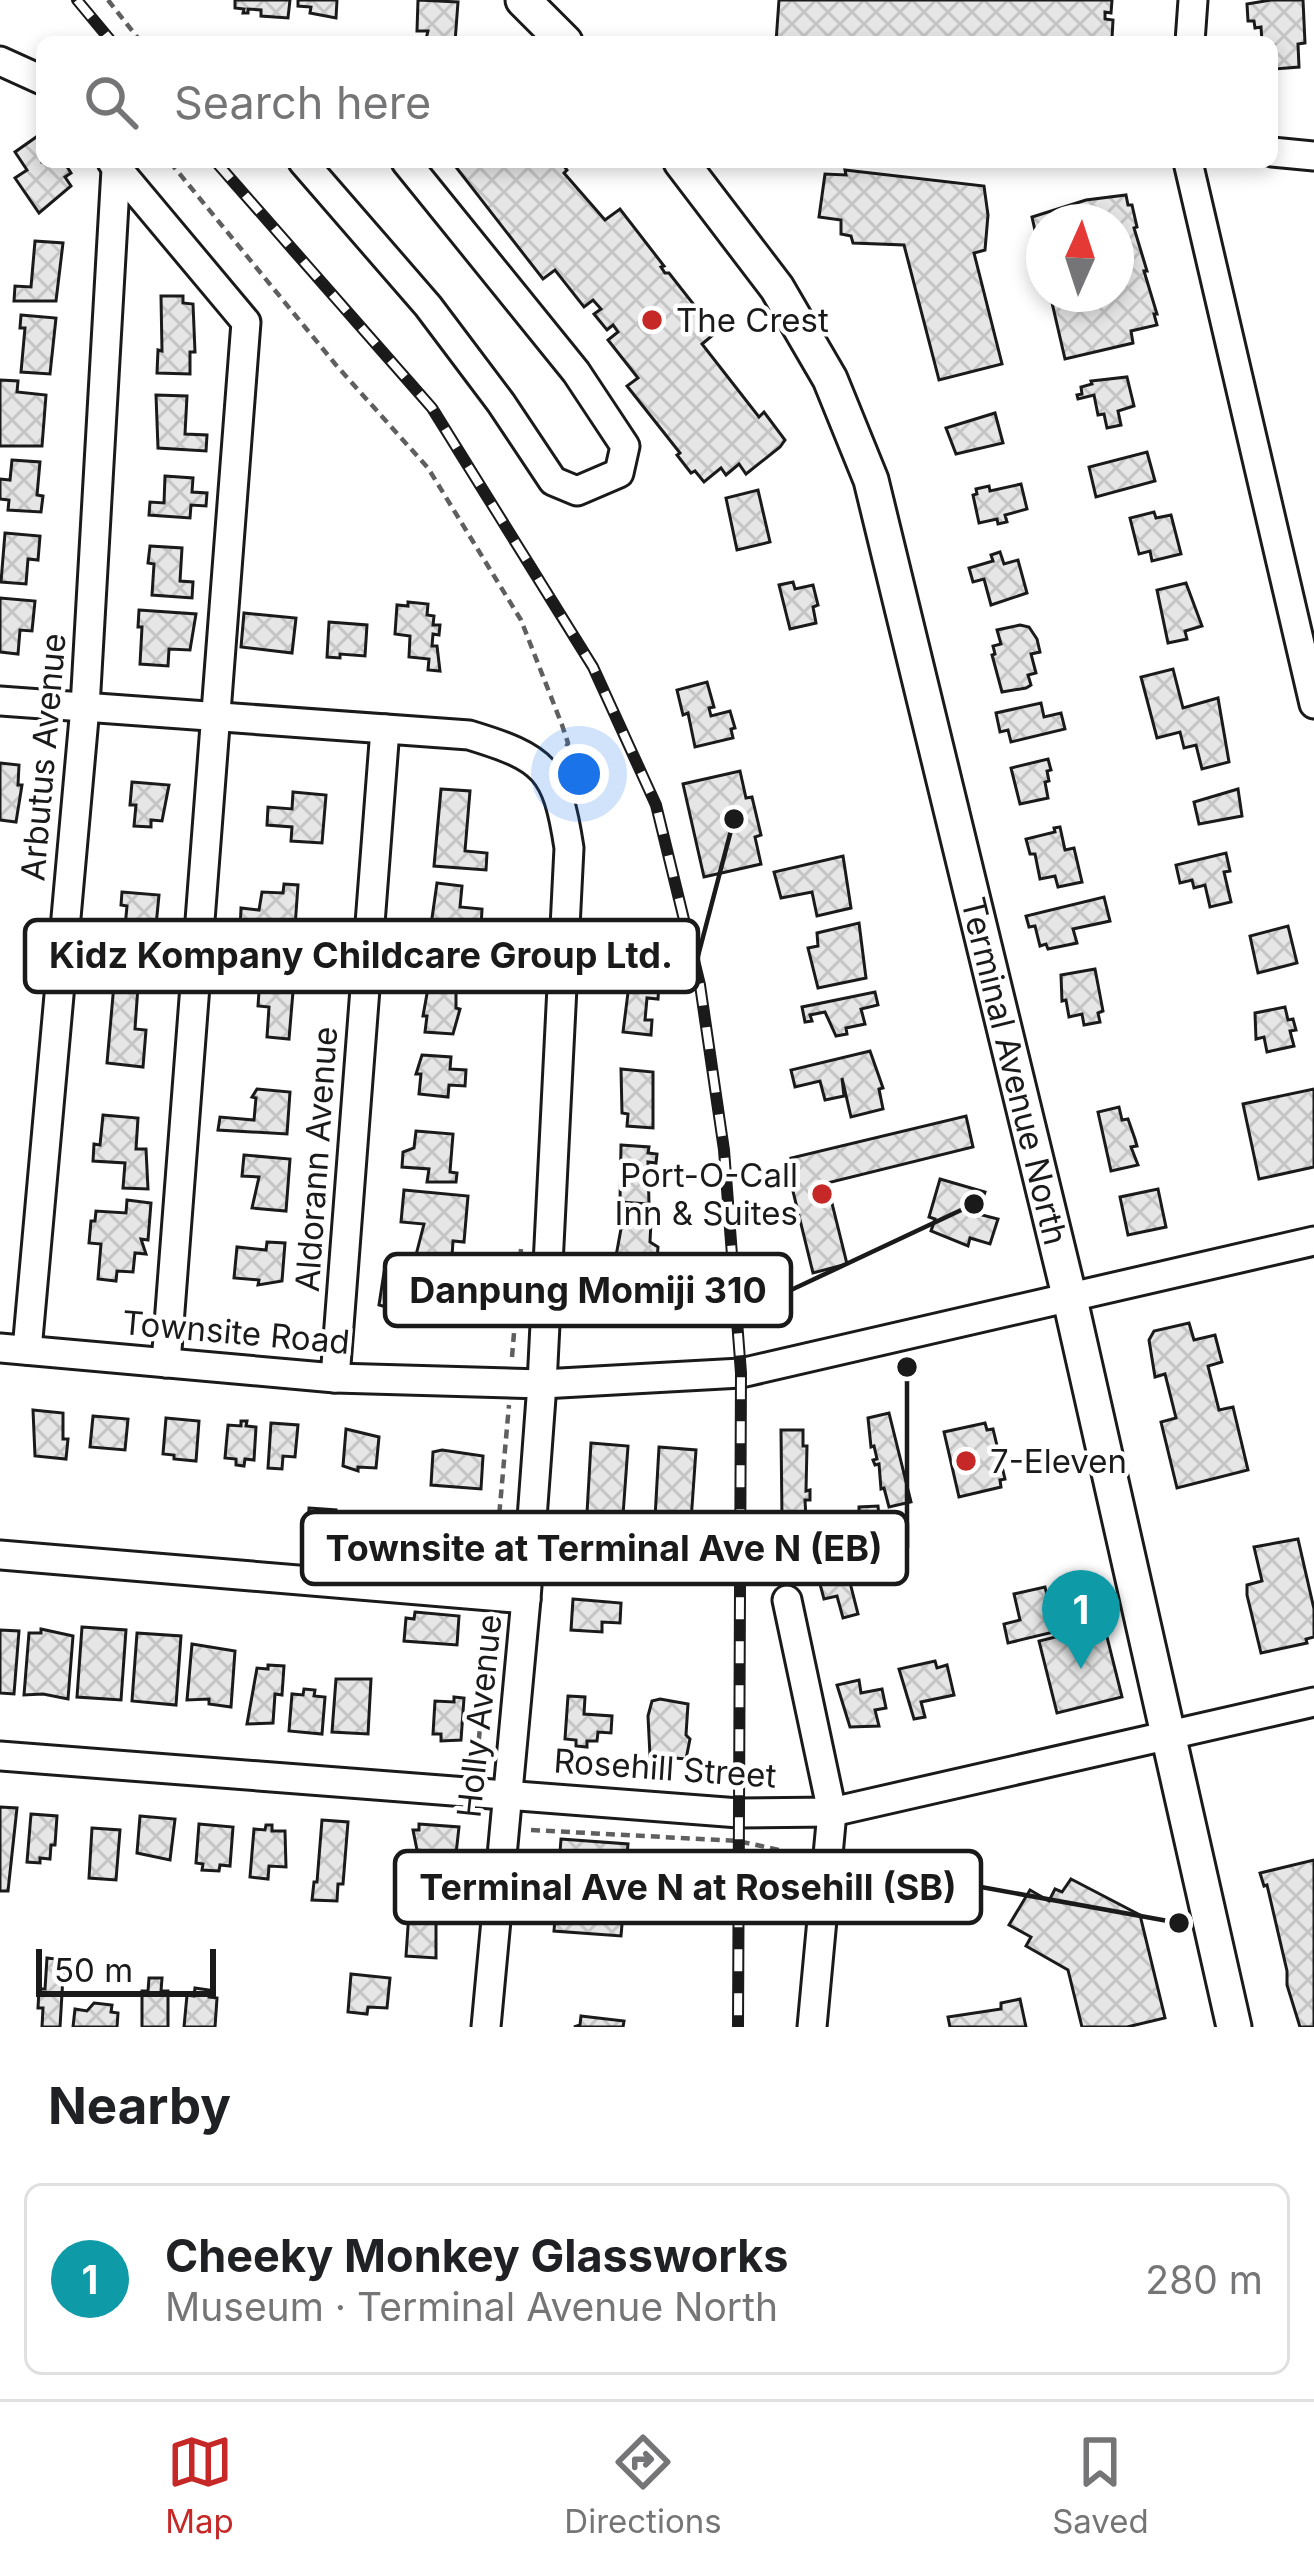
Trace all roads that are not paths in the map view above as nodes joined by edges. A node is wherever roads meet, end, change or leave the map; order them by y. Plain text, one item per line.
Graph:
1 (1193, 0) edge
2 (526, 3) edge
3 (534, 36) edge
4 (559, 36) edge
5 (1190, 36) edge
6 (0, 61) edge
7 (36, 77) edge
8 (1278, 153) edge
9 (1314, 156) edge
10 (114, 168) edge
11 (117, 168) edge
12 (307, 168) edge
13 (411, 168) edge
14 (689, 168) edge
15 (1189, 168) edge
16 (0, 701) edge
17 (1314, 704) edge
18 (85, 707) junction
19 (215, 717) junction
20 (386, 729) junction
21 (1314, 1241) edge
22 (1069, 1295) junction
23 (14, 1349) edge
24 (166, 1363) junction
25 (335, 1378) junction
26 (542, 1384) junction
27 (0, 1555) edge
28 (526, 1599) junction
29 (788, 1600) dead end
30 (1314, 1702) edge
31 (1170, 1734) junction
32 (0, 1756) edge
33 (506, 1792) junction
34 (832, 1812) junction
35 (486, 2027) edge
36 (812, 2027) edge
37 (1234, 2027) edge

1 - 5 street
2 - 3 main road
2 - 4 main road
6 - 7 street
8 - 9 street
10 - 18 street, Arbutus Avenue
11 - 19 street
12 - 13 street
14 - 22 main road, Terminal Avenue North
15 - 17 street
16 - 18 street
18 - 19 street
18 - 23 street, Arbutus Avenue
19 - 20 street
19 - 24 street
20 - 25 street, Aldorann Avenue
20 - 26 street, Holly Avenue
21 - 22 street, Townsite Road
22 - 26 street, Townsite Road
22 - 31 main road, Terminal Avenue North
23 - 24 street, Townsite Road
24 - 25 street, Townsite Road
25 - 26 street, Townsite Road
26 - 28 street, Holly Avenue
27 - 28 street
28 - 33 street, Holly Avenue
29 - 34 street
30 - 31 street, Rosehill Street
31 - 34 street, Rosehill Street
31 - 37 main road, Terminal Avenue North
32 - 33 street, Rosehill Street
33 - 34 street, Rosehill Street
33 - 35 street, Holly Avenue
34 - 36 street

